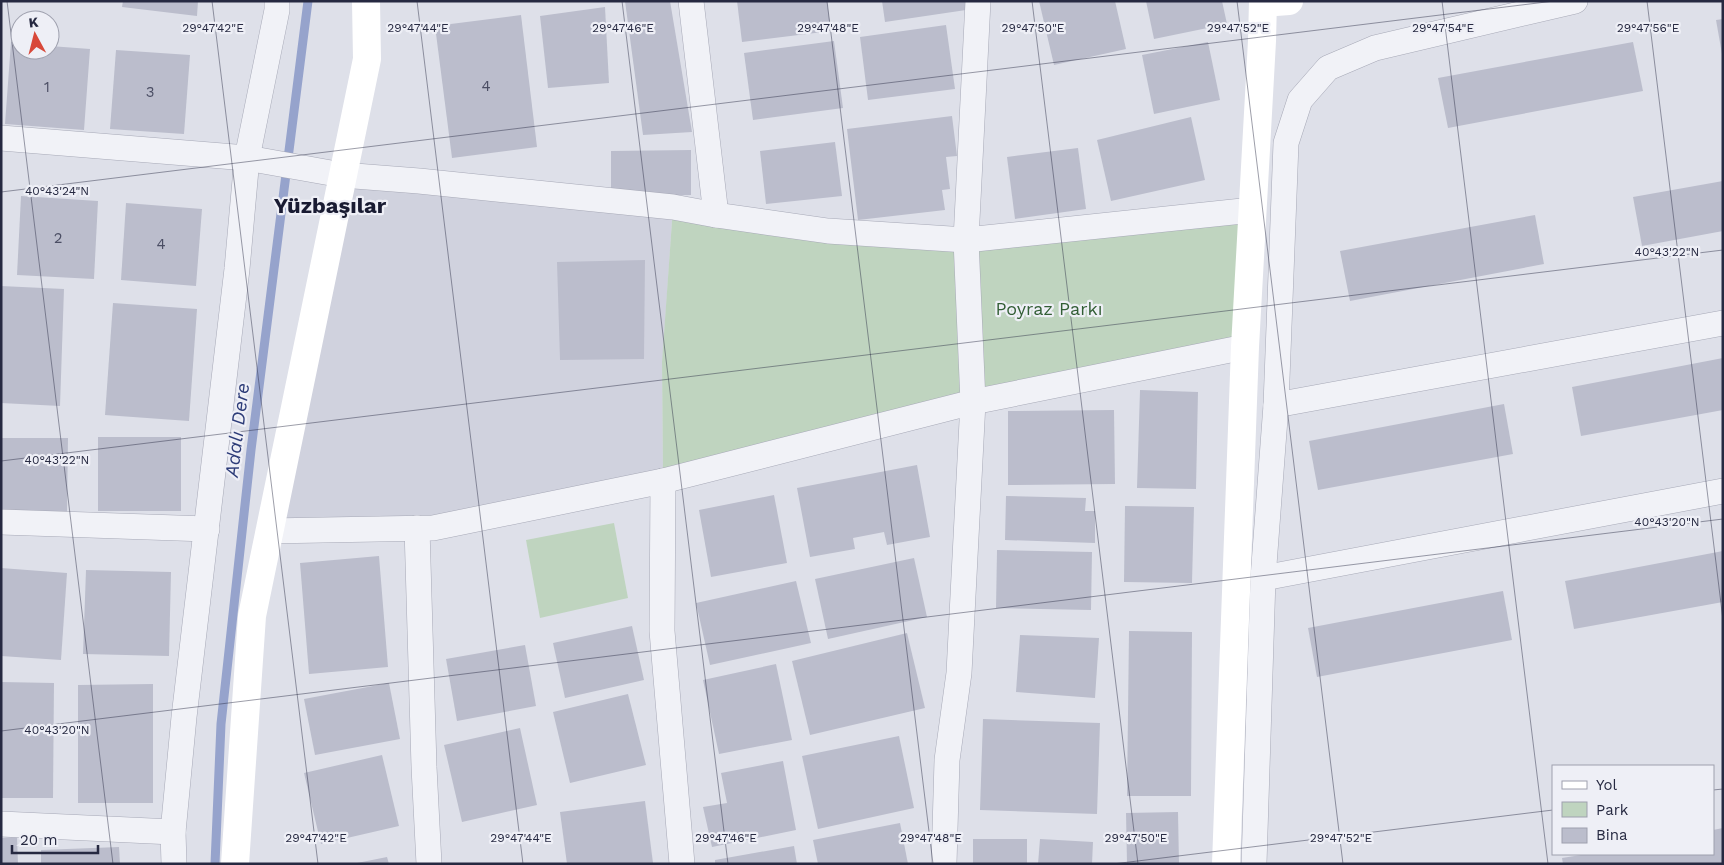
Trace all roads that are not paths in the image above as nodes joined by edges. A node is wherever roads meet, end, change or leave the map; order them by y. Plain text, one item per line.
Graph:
1 (277, 1) edge
2 (366, 1) edge
3 (691, 1) edge
4 (978, 1) edge
5 (1575, 1) edge
6 (1272, 2) edge
7 (1, 138) edge
8 (247, 158) junction
9 (342, 175) junction
10 (1252, 210) junction
11 (716, 215) junction
12 (966, 240) junction
13 (1723, 323) edge
14 (1245, 347) junction
15 (973, 402) junction
16 (1276, 405) junction
17 (663, 481) junction
18 (1723, 491) edge
19 (1, 522) edge
20 (417, 528) junction
21 (206, 529) junction
22 (269, 531) junction
23 (1263, 578) junction
24 (1, 824) edge
25 (173, 832) junction
26 (174, 864) edge
27 (235, 864) edge
28 (429, 864) edge
29 (682, 864) edge
30 (944, 864) edge
31 (1226, 864) edge
32 (1254, 864) edge

1 - 8 street
2 - 9 street
3 - 11 street
4 - 12 street
5 - 16 street
6 - 10 street
7 - 8 street
8 - 9 street
8 - 21 street
9 - 11 street
9 - 22 street
10 - 12 street
10 - 14 street
11 - 12 street
12 - 15 street
13 - 16 street
14 - 15 street
14 - 31 street
15 - 17 street
15 - 30 street
16 - 23 street
17 - 20 street
17 - 29 street
18 - 23 street
19 - 21 street
20 - 22 street
20 - 28 street
21 - 25 street
22 - 27 street
23 - 32 street
24 - 25 street
25 - 26 street

